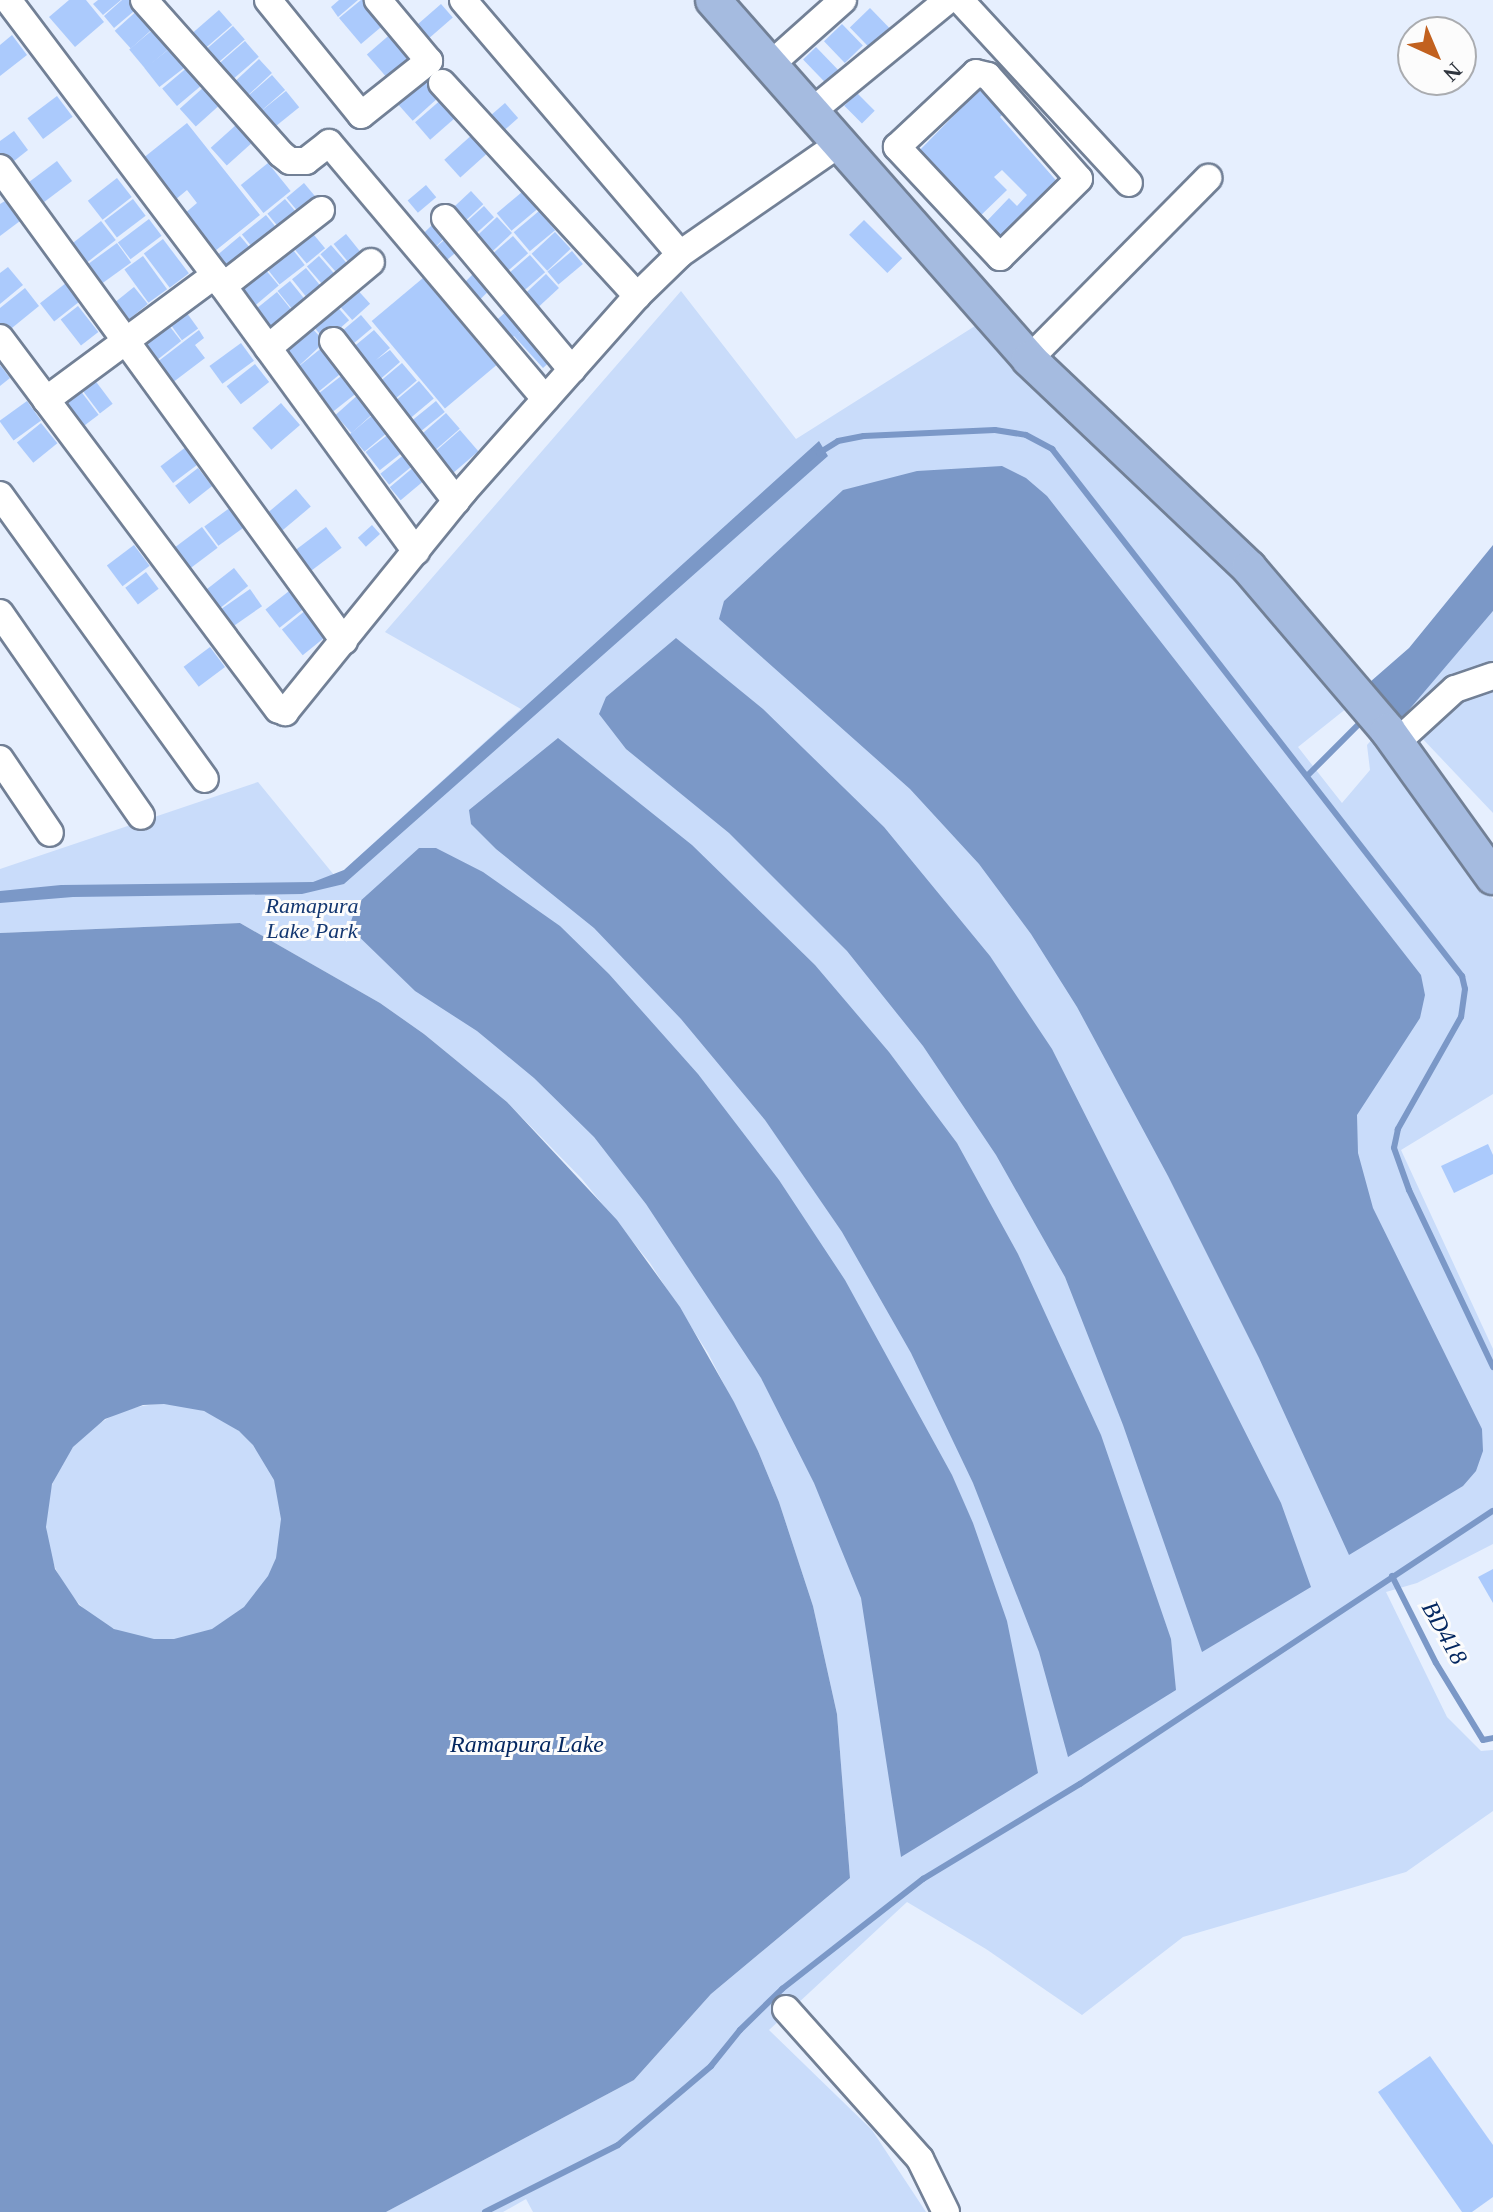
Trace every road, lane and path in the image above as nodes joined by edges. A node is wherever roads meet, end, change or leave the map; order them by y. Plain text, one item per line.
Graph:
1 (8, 0) edge
2 (144, 0) edge
3 (268, 0) edge
4 (378, 0) edge
5 (463, 0) edge
6 (713, 0) edge
7 (843, 0) edge
8 (948, 0) edge
9 (960, 0) edge
10 (769, 66) junction
11 (442, 83) dead end
12 (811, 112) junction
13 (839, 144) junction
14 (0, 168) edge
15 (1208, 178) dead end
16 (1129, 183) dead end
17 (321, 210) dead end
18 (445, 218) dead end
19 (982, 239) junction
20 (680, 254) junction
21 (371, 262) dead end
22 (948, 268) junction
23 (219, 281) junction
24 (637, 296) junction
25 (0, 338) edge
26 (127, 341) junction
27 (333, 341) dead end
28 (268, 348) junction
29 (1029, 359) junction
30 (572, 370) junction
31 (545, 399) junction
32 (46, 400) junction
33 (0, 495) edge
34 (456, 501) junction
35 (416, 552) junction
36 (0, 613) edge
37 (344, 641) junction
38 (1493, 676) edge
39 (1392, 737) junction
40 (0, 759) edge
41 (205, 779) dead end
42 (141, 816) dead end
43 (50, 833) dead end
44 (1493, 877) edge
45 (786, 2009) dead end
46 (946, 2212) edge

1 - 23 street
2 - 31 street
3 - 4 street
5 - 20 street
6 - 10 main road
7 - 10 street
8 - 12 street
9 - 16 street
10 - 12 main road
11 - 24 street
12 - 13 main road
13 - 20 street
13 - 22 main road
14 - 26 street
15 - 29 street
17 - 23 street
18 - 30 street
19 - 19 street
19 - 22 street
20 - 24 street
21 - 28 street
22 - 29 main road
23 - 26 street
23 - 28 street
24 - 30 street
25 - 32 street
26 - 32 street
26 - 37 street
27 - 34 street
28 - 35 street
29 - 39 main road
30 - 31 street
31 - 34 street
32 - 37 street
33 - 41 street
34 - 35 street
35 - 37 street
36 - 42 street
38 - 39 street
39 - 44 main road
40 - 43 street
45 - 46 street

